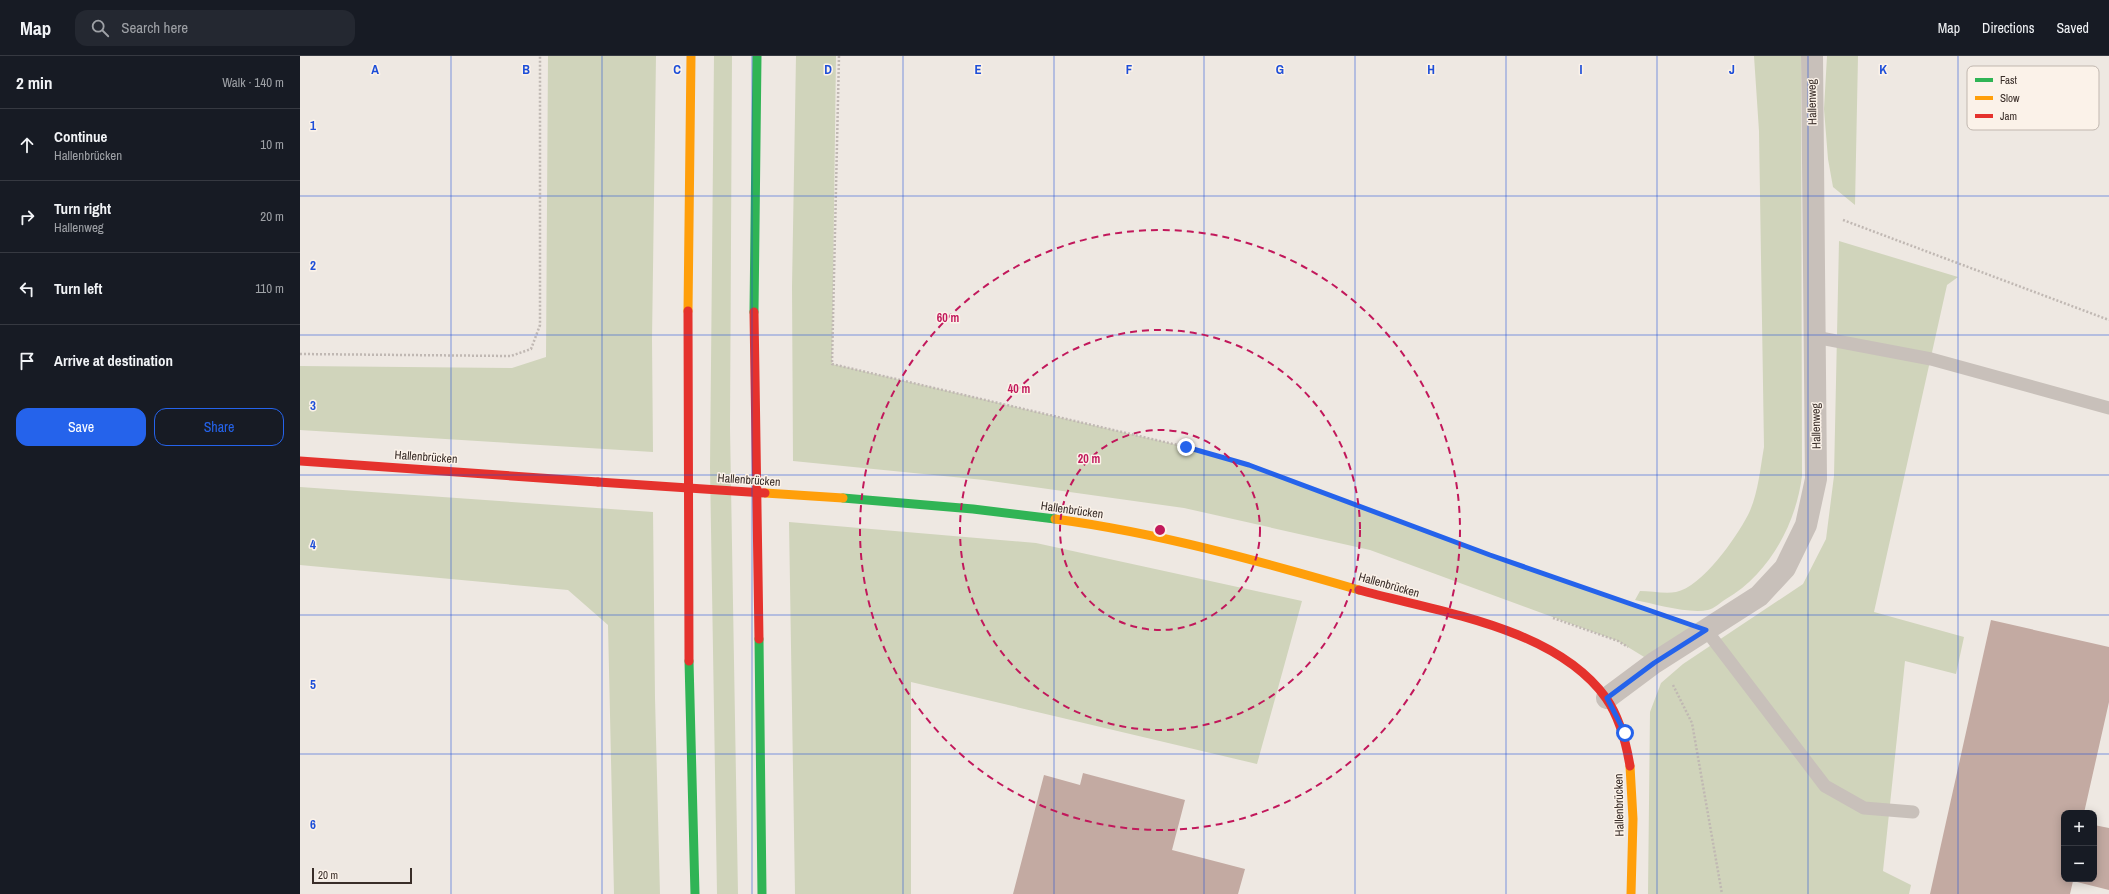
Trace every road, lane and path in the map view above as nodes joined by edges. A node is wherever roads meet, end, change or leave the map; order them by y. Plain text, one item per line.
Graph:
1 (540, 56) edge
2 (691, 56) edge
3 (757, 56) edge
4 (839, 56) edge
5 (1812, 56) edge
6 (1814, 209) junction
7 (2109, 320) edge
8 (1815, 336) junction
9 (300, 354) edge
10 (2109, 408) edge
11 (300, 461) edge
12 (1706, 630) junction
13 (1654, 663) junction
14 (1607, 698) junction
15 (1913, 812) dead end
16 (695, 894) edge
17 (762, 894) edge
18 (1631, 894) edge
19 (1722, 894) edge

1 - 9 path
2 - 16 main road
3 - 17 main road
4 - 12 path
5 - 6 street, Hallenweg
6 - 7 path
6 - 8 street, Hallenweg
8 - 10 lane
8 - 12 street, Hallenweg
11 - 14 main road, Hallenbrücken, bridge
12 - 13 street, Hallenweg
12 - 15 lane
13 - 14 street, Hallenweg
13 - 19 path
14 - 18 main road, Hallenbrücken

